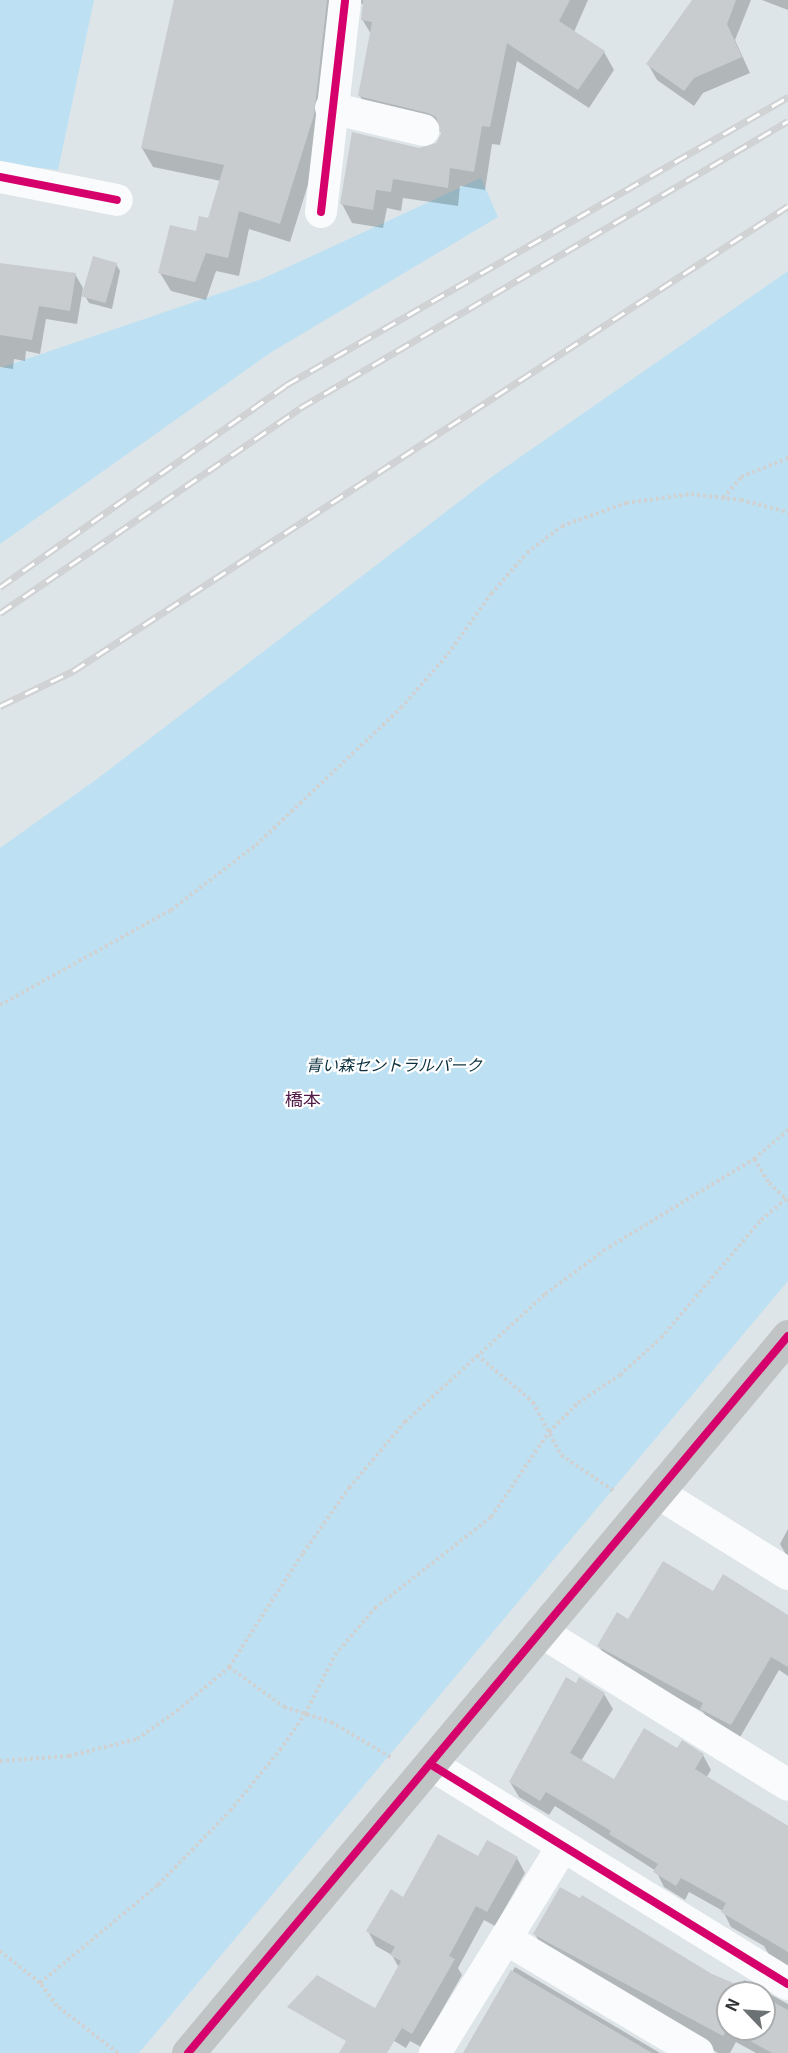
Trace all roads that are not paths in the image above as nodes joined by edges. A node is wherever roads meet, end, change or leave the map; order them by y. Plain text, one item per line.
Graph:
1 (345, 0) edge
2 (331, 108) junction
3 (423, 130) dead end
4 (0, 177) edge
5 (117, 200) dead end
6 (321, 212) dead end
7 (788, 1336) edge
8 (658, 1493) junction
9 (788, 1574) edge
10 (543, 1634) junction
11 (430, 1764) junction
12 (788, 1785) edge
13 (563, 1845) junction
14 (506, 1939) junction
15 (788, 1984) edge
16 (188, 2053) edge
17 (435, 2053) edge
18 (698, 2053) edge

1 - 2 street
2 - 3 street
2 - 6 street
4 - 5 street
7 - 8 street
8 - 9 street
8 - 10 street
10 - 11 street
10 - 12 street
11 - 13 street
11 - 16 street
13 - 14 street
13 - 15 street
14 - 17 street
14 - 18 street

